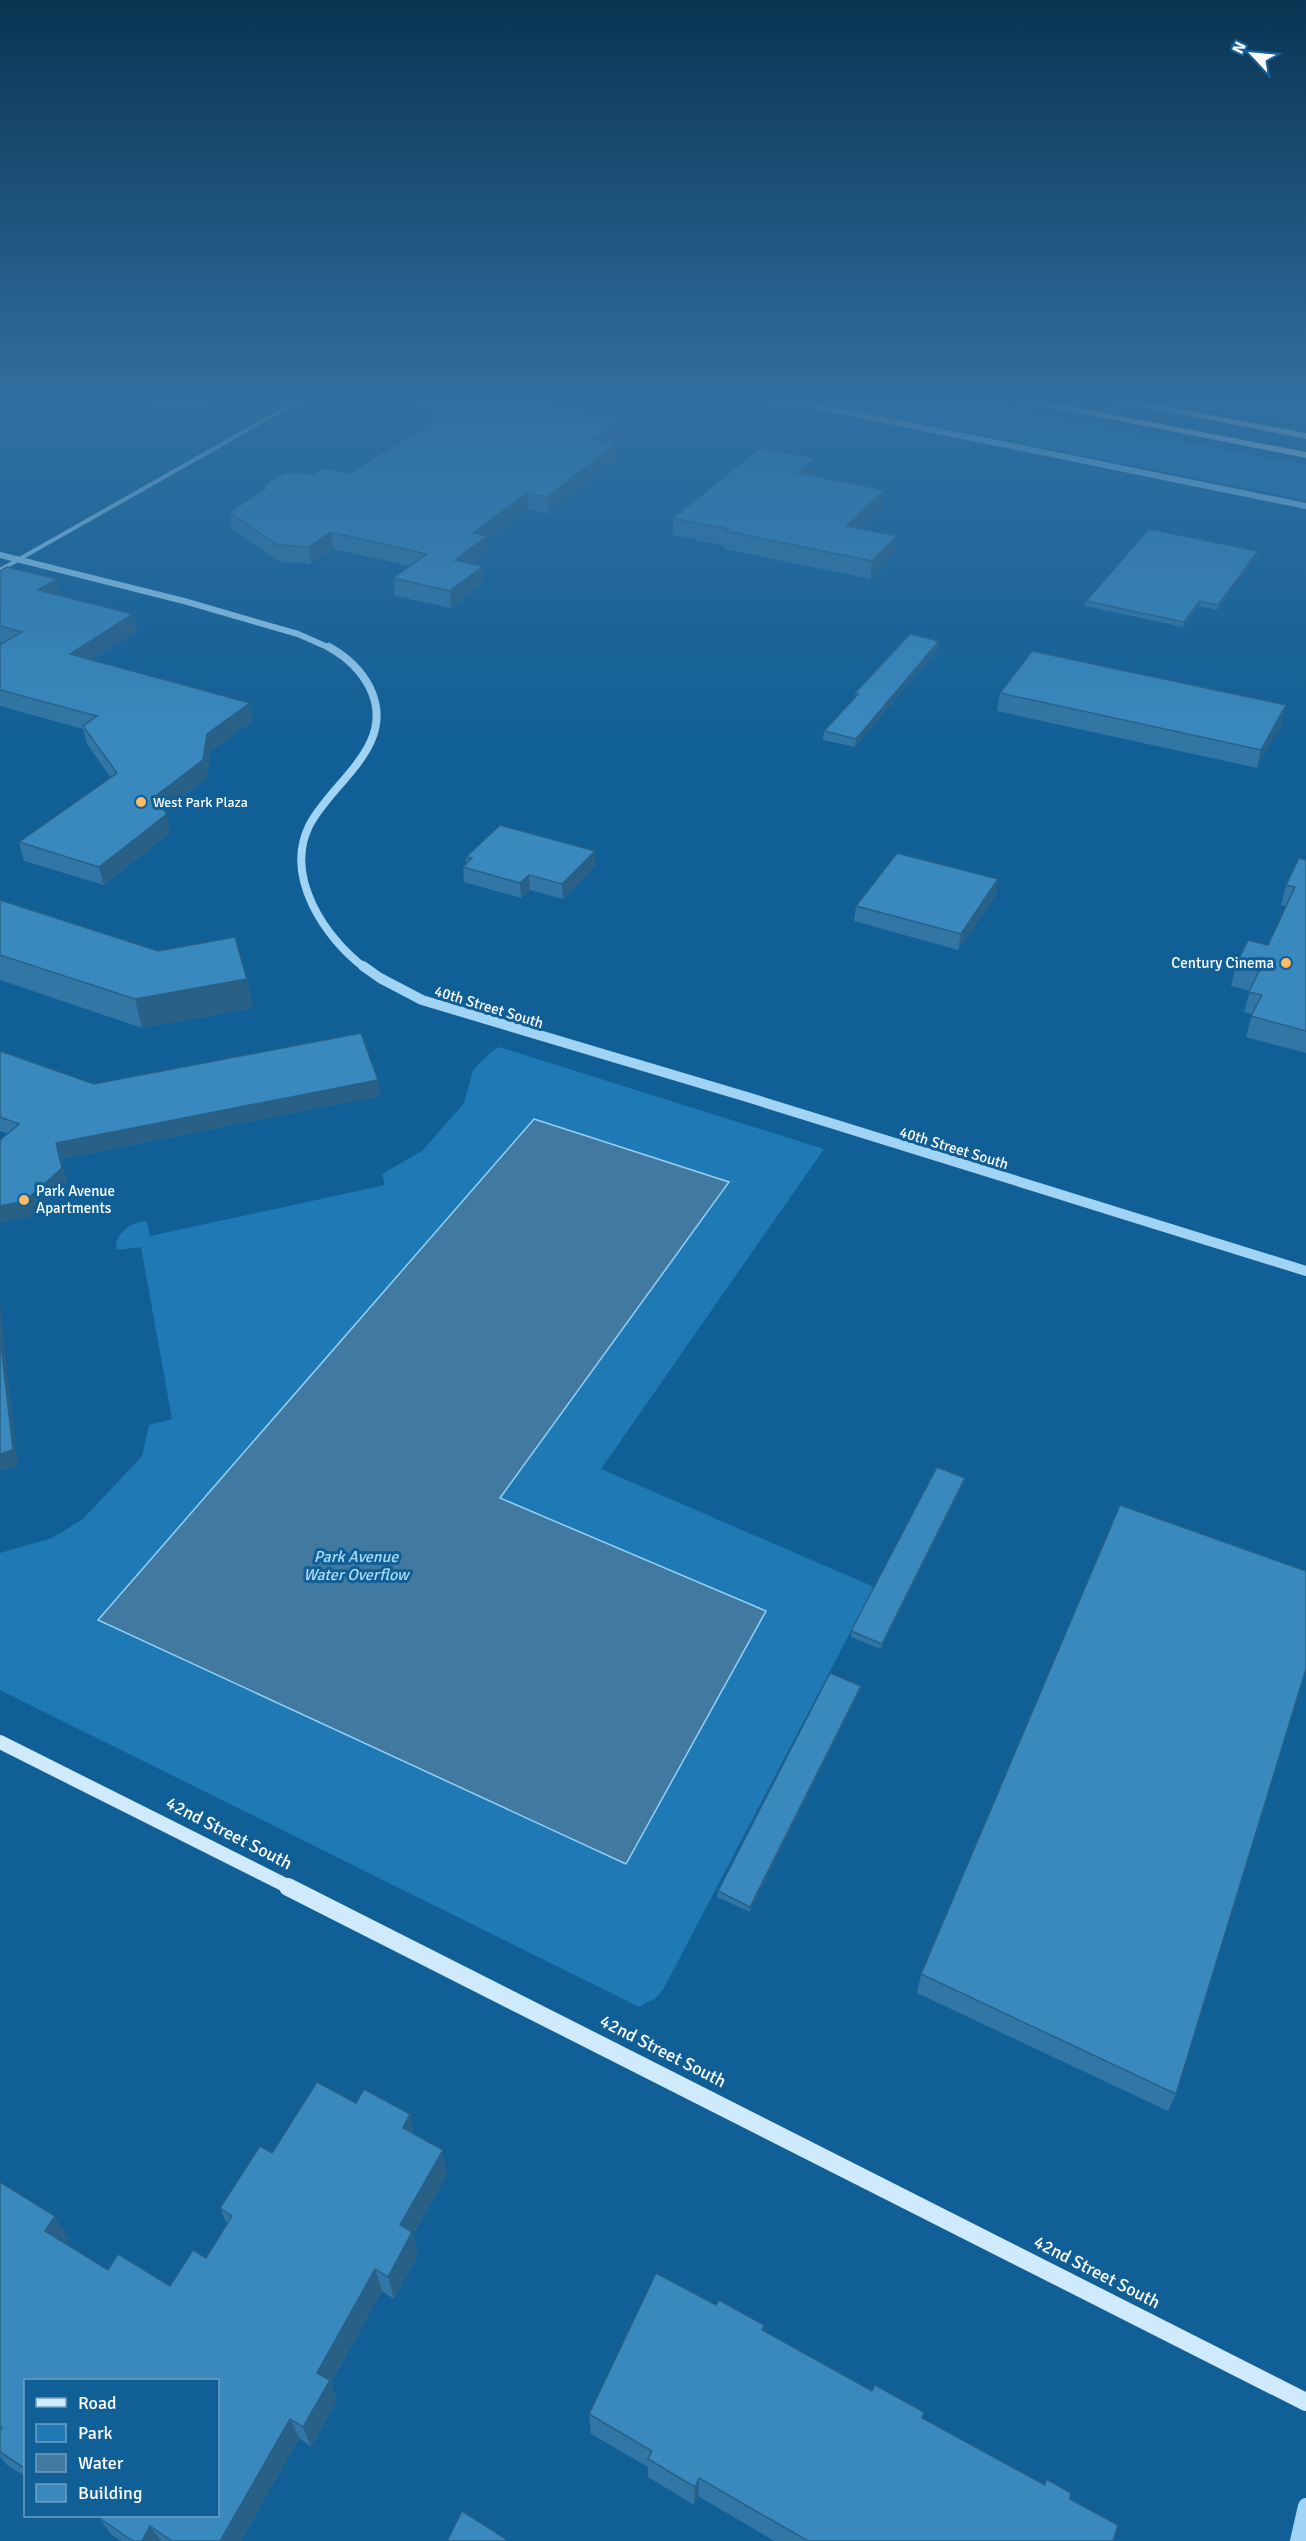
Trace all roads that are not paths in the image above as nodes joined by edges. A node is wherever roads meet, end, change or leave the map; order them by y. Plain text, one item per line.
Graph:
1 (98, 515) edge
2 (0, 555) edge
3 (18, 560) junction
4 (0, 570) edge
5 (1306, 1271) edge
6 (0, 1742) edge
7 (1306, 2402) edge
8 (1306, 2506) edge
9 (1298, 2541) edge

1 - 3 street
2 - 3 street, 40th Street South
3 - 4 street
3 - 5 street, 40th Street South
6 - 7 main road, 42nd Street South
8 - 9 street

